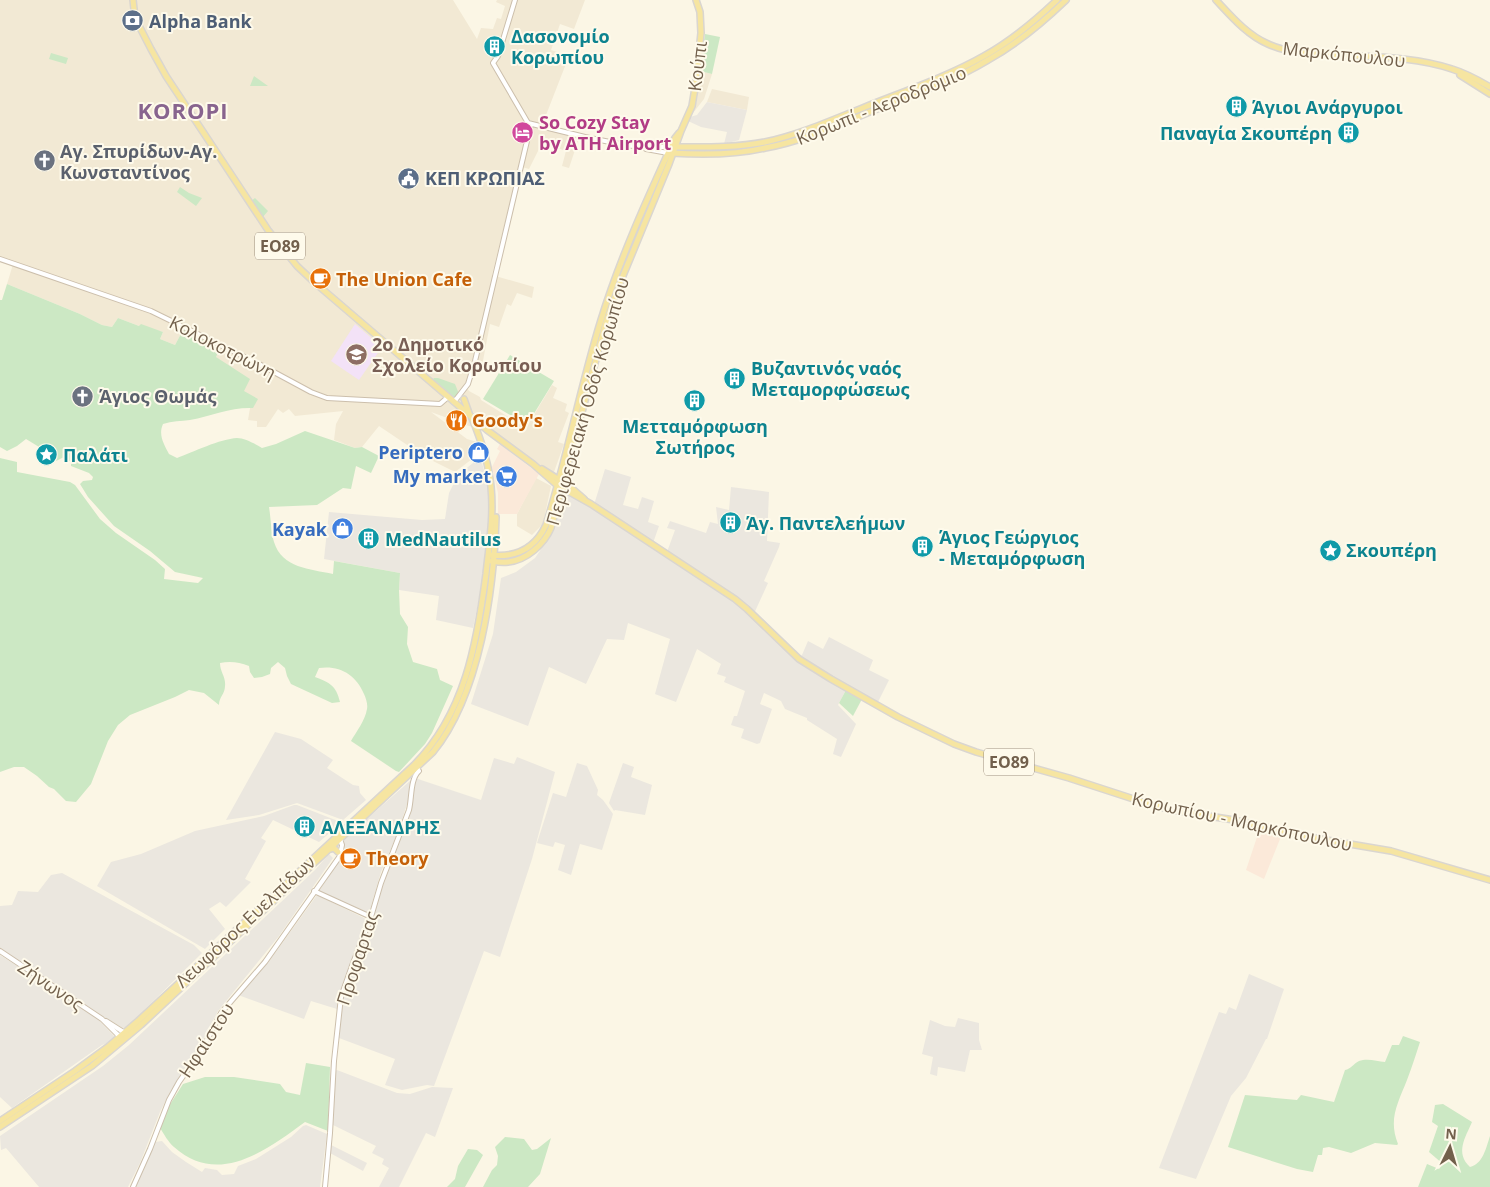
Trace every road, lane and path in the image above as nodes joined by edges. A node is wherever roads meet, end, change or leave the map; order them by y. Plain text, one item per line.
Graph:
1 (134, 0) edge
2 (515, 0) edge
3 (696, 0) edge
4 (1057, 0) edge
5 (1066, 0) edge
6 (1217, 0) edge
7 (1440, 66) junction
8 (1490, 87) edge
9 (1490, 94) edge
10 (531, 124) junction
11 (672, 150) junction
12 (681, 154) junction
13 (670, 164) junction
14 (0, 259) edge
15 (448, 397) junction
16 (462, 397) junction
17 (456, 404) junction
18 (471, 417) junction
19 (560, 484) junction
20 (491, 487) junction
21 (495, 541) junction
22 (509, 556) junction
23 (490, 558) junction
24 (503, 562) junction
25 (492, 570) junction
26 (418, 770) junction
27 (338, 838) junction
28 (330, 849) junction
29 (338, 855) junction
30 (1490, 880) edge
31 (314, 891) junction
32 (371, 917) junction
33 (0, 951) edge
34 (124, 1036) junction
35 (0, 1121) edge
36 (0, 1127) edge
37 (133, 1187) edge
38 (325, 1187) edge

1 - 15 main road, ΕΟ89
2 - 10 street
3 - 11 main road, Κούπι
4 - 11 main road, Κορωπί - Αεροδρόμιο
5 - 12 main road, Κορωπί - Αεροδρόμιο
6 - 7 main road, Μαρκόπουλου
7 - 8 main road, Μαρκόπουλου
7 - 9 main road, Μαρκόπουλου
10 - 11 street
10 - 16 street
11 - 12 main road, Κορωπί - Αεροδρόμιο
11 - 13 main road, Περιφερειακή Οδός Κορωπίου
11 - 19 main road, Περιφερειακή Οδός Κορωπίου
12 - 13 main road
13 - 19 main road, Περιφερειακή Οδός Κορωπίου
14 - 15 street, Κολοκοτρώνη
15 - 17 main road, ΕΟ89
16 - 17 street
16 - 18 main road, Λεωφόρος Ευελπίδων
17 - 18 main road, ΕΟ89
18 - 19 main road, Κορωπίου - Μαρκόπουλου / ΕΟ89
18 - 20 main road, Λεωφόρος Ευελπίδων
19 - 22 main road, Περιφερειακή Οδός Κορωπίου
19 - 24 main road, Περιφερειακή Οδός Κορωπίου
19 - 30 main road, Κορωπίου - Μαρκόπουλου / ΕΟ89
20 - 21 main road, Λεωφόρος Ευελπίδων
20 - 23 main road, Λεωφόρος Ευελπίδων
21 - 22 main road
21 - 23 main road, Λεωφόρος Ευελπίδων
22 - 23 main road, Περιφερειακή Οδός Κορωπίου
23 - 24 main road, Περιφερειακή Οδός Κορωπίου
23 - 25 main road, Λεωφόρος Ευελπίδων
23 - 27 main road, Λεωφόρος Ευελπίδων
24 - 25 main road
25 - 26 main road, Λεωφόρος Ευελπίδων
26 - 27 main road, Λεωφόρος Ευελπίδων
26 - 32 street, Προφαρτας
27 - 28 main road, Λεωφόρος Ευελπίδων
27 - 29 street
27 - 34 main road, Λεωφόρος Ευελπίδων
28 - 29 main road
28 - 34 main road, Λεωφόρος Ευελπίδων
29 - 31 street, Ηφαίστου
31 - 32 street
31 - 37 street, Ηφαίστου
32 - 38 street, Προφαρτας
33 - 34 street, Ζήνωνος
34 - 35 main road, Λεωφόρος Ευελπίδων
34 - 36 main road, Λεωφόρος Ευελπίδων

